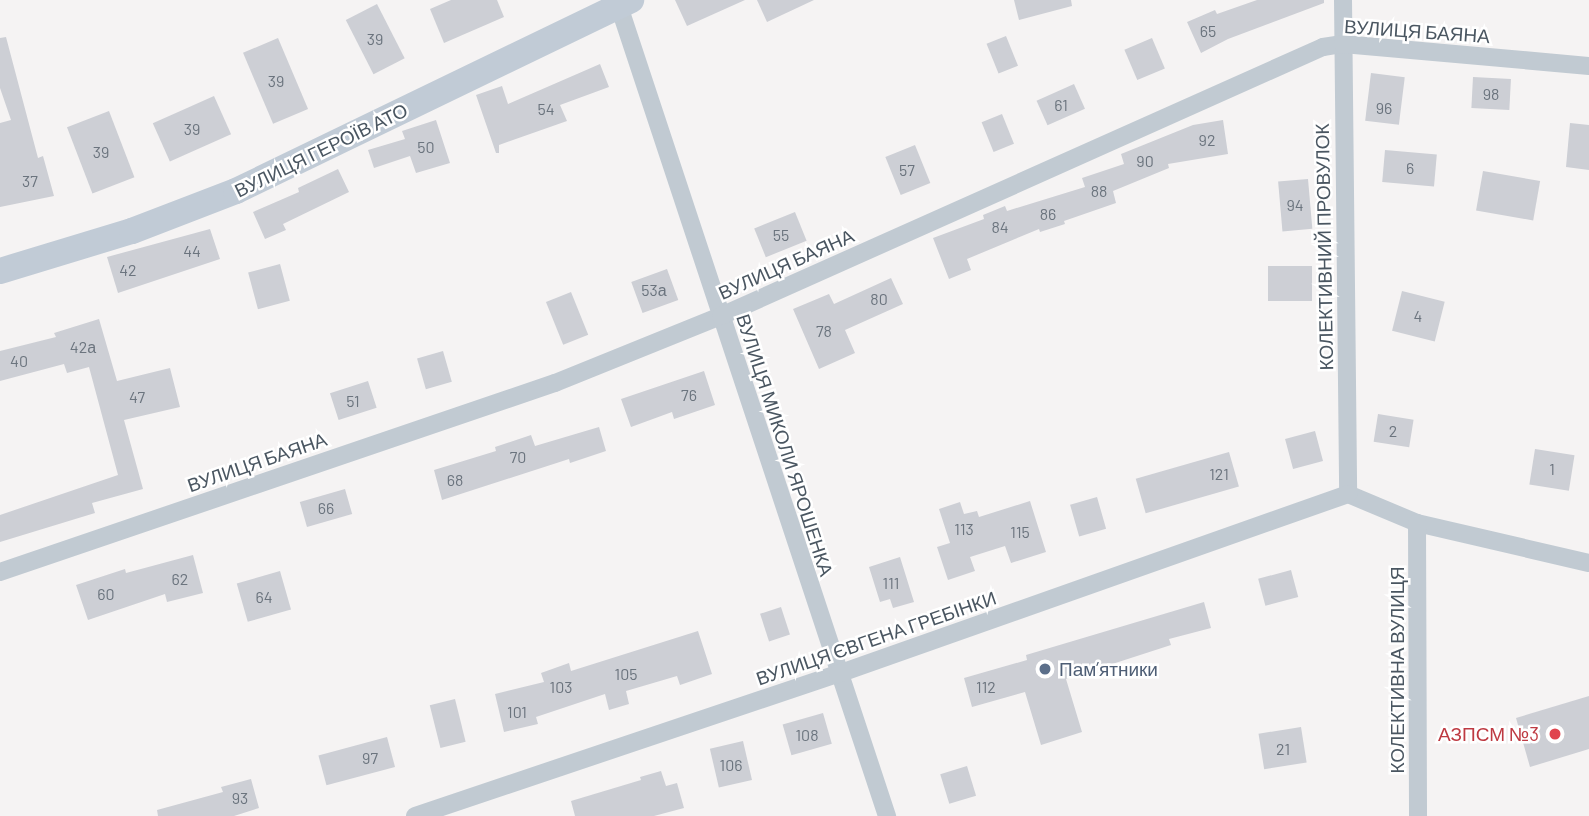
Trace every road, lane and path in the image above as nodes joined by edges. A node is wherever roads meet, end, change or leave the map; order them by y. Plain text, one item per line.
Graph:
1 (1343, 0) edge
2 (622, 2) edge
3 (1343, 44) junction
4 (1589, 66) edge
5 (0, 271) edge
6 (721, 316) junction
7 (1348, 494) junction
8 (1417, 523) junction
9 (1589, 563) edge
10 (0, 572) edge
11 (838, 674) junction
12 (415, 816) edge
13 (887, 816) edge
14 (1418, 816) edge

1 - 3 street, КОЛЕКТИВНИЙ ПРОВУЛОК
2 - 5 street, ВУЛИЦЯ ГЕРОЇВ АТО
2 - 6 street, ВУЛИЦЯ МИКОЛИ ЯРОШЕНКА
3 - 4 street, ВУЛИЦЯ БАЯНА
3 - 6 street, ВУЛИЦЯ БАЯНА
3 - 7 street, КОЛЕКТИВНИЙ ПРОВУЛОК
6 - 10 street, ВУЛИЦЯ БАЯНА
6 - 11 street, ВУЛИЦЯ МИКОЛИ ЯРОШЕНКА
7 - 8 street
7 - 11 street, ВУЛИЦЯ ЄВГЕНА ГРЕБІНКИ
8 - 9 street
8 - 14 street, КОЛЕКТИВНА ВУЛИЦЯ
11 - 12 street, ВУЛИЦЯ ЄВГЕНА ГРЕБІНКИ
11 - 13 street, ВУЛИЦЯ МИКОЛИ ЯРОШЕНКА

